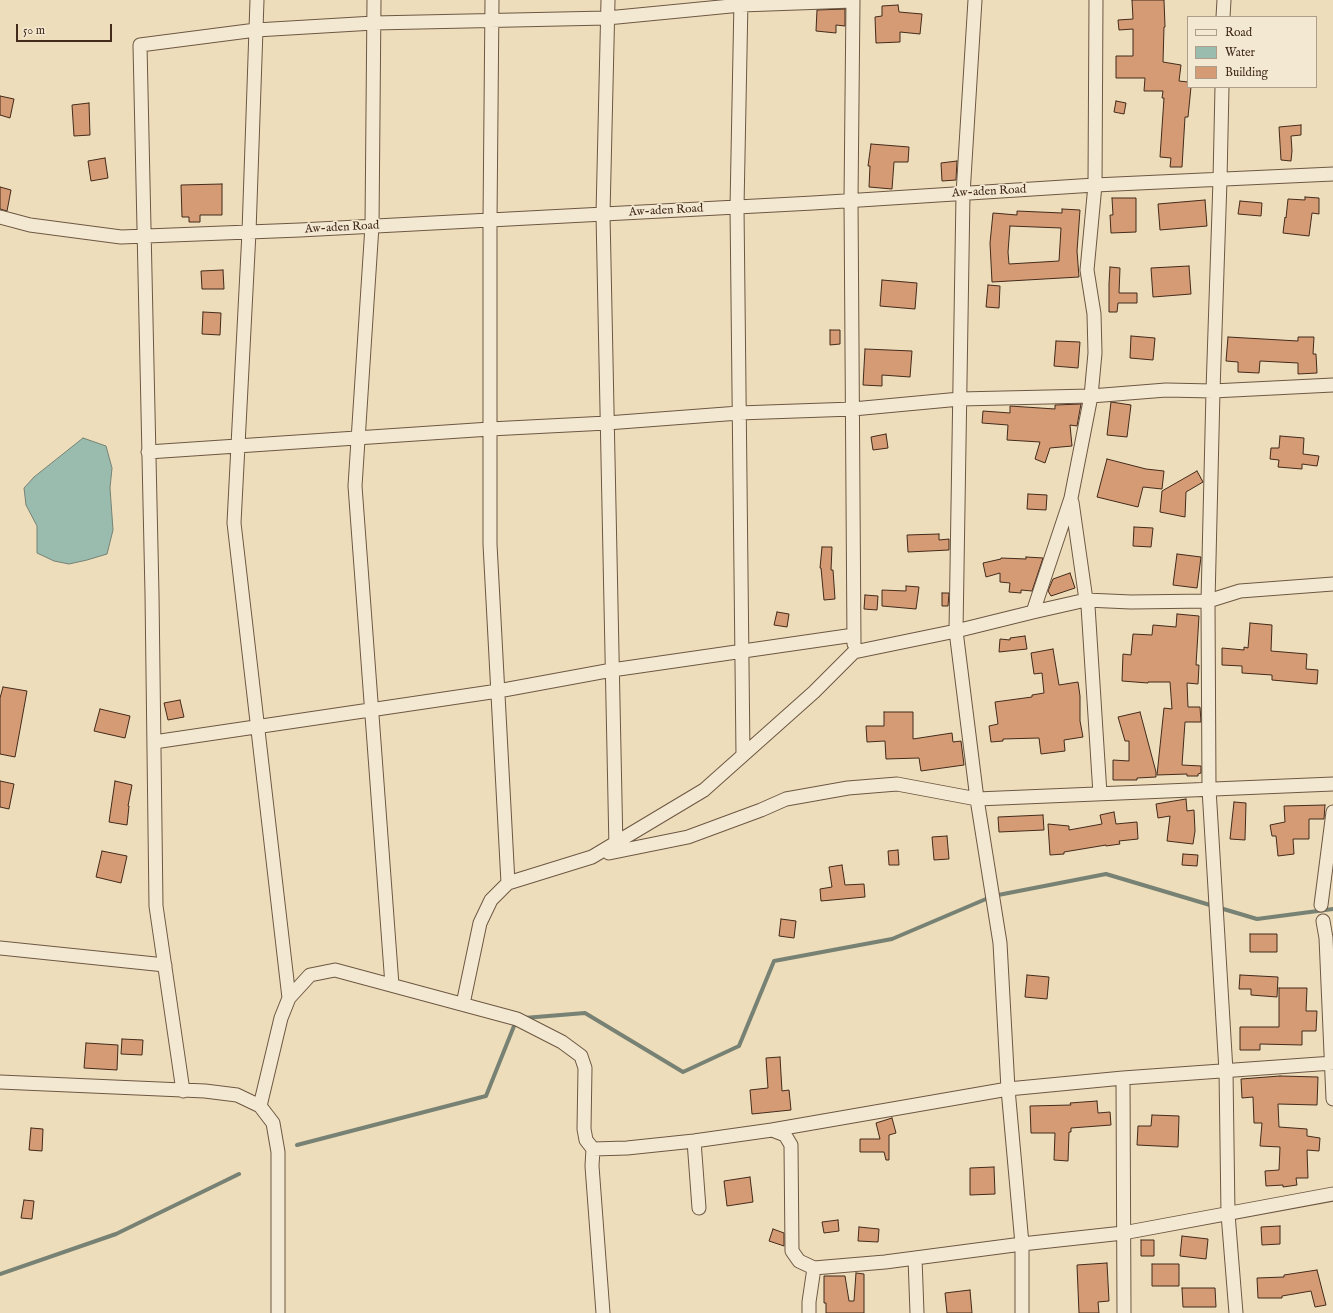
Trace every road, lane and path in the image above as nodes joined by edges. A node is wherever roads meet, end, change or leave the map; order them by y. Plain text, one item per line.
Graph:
1 (257, 0) edge
2 (374, 0) edge
3 (492, 0) edge
4 (608, 0) edge
5 (853, 0) edge
6 (975, 0) edge
7 (1096, 0) edge
8 (1224, 0) edge
9 (741, 3) edge
10 (1223, 16) edge
11 (607, 18) junction
12 (492, 20) junction
13 (374, 23) junction
14 (256, 30) junction
15 (1222, 88) edge
16 (1333, 174) edge
17 (1220, 180) junction
18 (1095, 185) junction
19 (963, 194) junction
20 (851, 200) junction
21 (737, 207) junction
22 (603, 214) junction
23 (0, 217) edge
24 (490, 220) junction
25 (372, 226) junction
26 (249, 232) junction
27 (143, 236) junction
28 (1333, 385) edge
29 (1213, 391) junction
30 (1091, 396) junction
31 (960, 399) junction
32 (853, 409) junction
33 (739, 413) junction
34 (607, 423) junction
35 (490, 429) junction
36 (358, 438) junction
37 (238, 446) junction
38 (148, 452) junction
39 (1071, 498) junction
40 (1333, 584) edge
41 (1086, 600) junction
42 (1208, 601) junction
43 (1033, 612) junction
44 (956, 631) junction
45 (854, 635) junction
46 (742, 652) junction
47 (854, 652) junction
48 (612, 670) junction
49 (498, 690) junction
50 (371, 710) junction
51 (258, 726) junction
52 (154, 742) junction
53 (743, 755) junction
54 (1333, 784) edge
55 (1209, 789) junction
56 (1100, 794) junction
57 (977, 799) junction
58 (1333, 812) edge
59 (616, 847) junction
60 (508, 883) junction
61 (1321, 905) dead end
62 (1323, 921) dead end
63 (0, 948) edge
64 (165, 965) junction
65 (392, 986) junction
66 (289, 998) junction
67 (464, 1004) junction
68 (1332, 1063) edge
69 (1226, 1071) junction
70 (1123, 1078) junction
71 (0, 1082) edge
72 (1008, 1089) junction
73 (183, 1090) junction
74 (1333, 1099) edge
75 (260, 1106) junction
76 (772, 1130) junction
77 (694, 1141) junction
78 (593, 1149) junction
79 (1333, 1194) edge
80 (699, 1208) dead end
81 (1228, 1214) junction
82 (1123, 1233) junction
83 (1022, 1244) junction
84 (915, 1258) junction
85 (814, 1268) junction
86 (278, 1313) edge
87 (603, 1313) edge
88 (809, 1313) edge
89 (917, 1313) edge
90 (1022, 1313) edge
91 (1124, 1313) edge
92 (1236, 1313) edge

1 - 14 street
2 - 13 street
3 - 12 street
4 - 11 street
5 - 9 street
5 - 20 street
6 - 19 street
7 - 18 street
8 - 10 street
9 - 11 street
9 - 21 street
11 - 12 street
11 - 22 street
12 - 13 street
12 - 24 street
13 - 14 street
13 - 25 street
14 - 26 street
14 - 27 street
15 - 17 street
16 - 17 street, Aw-aden Road
17 - 18 street, Aw-aden Road
17 - 29 street
18 - 19 street, Aw-aden Road
18 - 30 street
19 - 20 street, Aw-aden Road
19 - 31 street
20 - 21 street, Aw-aden Road
20 - 32 street
21 - 22 street, Aw-aden Road
21 - 33 street
22 - 24 street, Aw-aden Road
22 - 34 street
23 - 27 street, Aw-aden Road
24 - 25 street, Aw-aden Road
24 - 35 street
25 - 26 street, Aw-aden Road
25 - 36 street
26 - 27 street, Aw-aden Road
26 - 37 street
27 - 38 street
28 - 29 street
29 - 30 street
29 - 42 street
30 - 31 street
30 - 39 street
31 - 32 street
31 - 44 street
32 - 33 street
32 - 45 street
33 - 34 street
33 - 46 street
34 - 35 street
34 - 48 street
35 - 36 street
35 - 49 street
36 - 37 street
36 - 50 street
37 - 38 street
37 - 51 street
38 - 52 street
39 - 41 street
39 - 43 street
40 - 42 street
41 - 42 street
41 - 43 street
41 - 56 street
42 - 55 street
43 - 44 street
44 - 47 street
44 - 57 street
45 - 46 street
45 - 47 street
46 - 48 street
46 - 53 street
47 - 53 street
48 - 49 street
48 - 59 street
49 - 50 street
49 - 60 street
50 - 51 street
50 - 65 street
51 - 52 street
51 - 66 street
52 - 64 street
53 - 59 street
54 - 55 street
55 - 56 street
55 - 69 street
56 - 57 street
57 - 59 street
57 - 72 street
58 - 61 street
59 - 60 street
60 - 67 street
62 - 68 street
63 - 64 street
64 - 73 street
65 - 66 street
65 - 67 street
66 - 75 street
67 - 78 street
68 - 69 street
68 - 74 street
69 - 70 street
69 - 81 street
70 - 72 street
70 - 82 street
71 - 73 street
72 - 76 street
72 - 83 street
73 - 75 street
75 - 86 street
76 - 77 street
76 - 85 street
77 - 78 street
77 - 80 street
78 - 87 street
79 - 81 street
81 - 82 street
81 - 92 street
82 - 83 street
82 - 91 street
83 - 84 street
83 - 90 street
84 - 85 street
84 - 89 street
85 - 88 street

